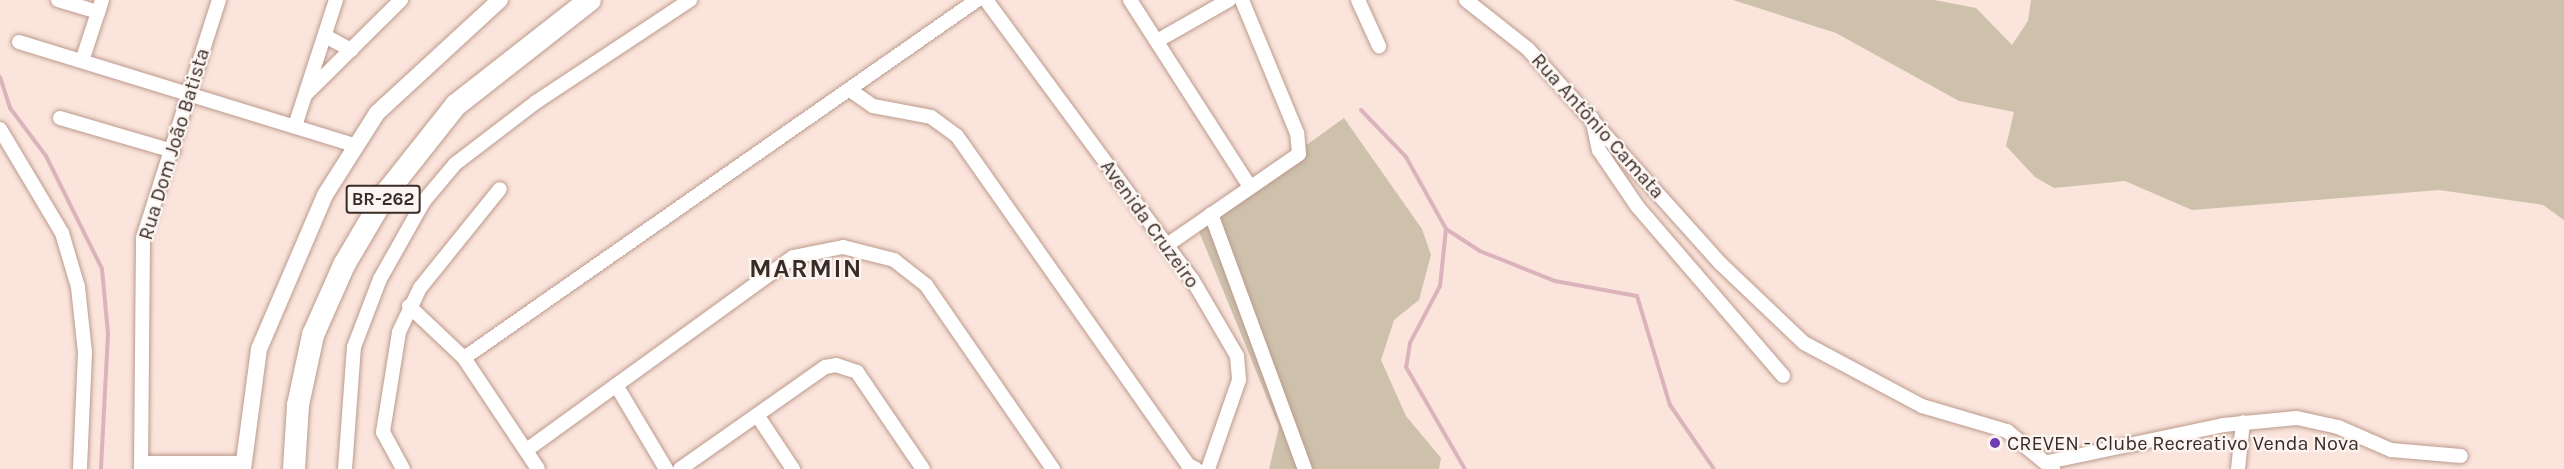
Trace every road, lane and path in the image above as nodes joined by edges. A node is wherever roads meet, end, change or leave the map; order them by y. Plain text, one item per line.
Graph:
1 (58, 0) edge
2 (219, 0) edge
3 (336, 0) edge
4 (401, 0) edge
5 (501, 0) edge
6 (590, 0) edge
7 (690, 0) edge
8 (977, 0) edge
9 (986, 0) edge
10 (1130, 0) edge
11 (1358, 0) edge
12 (1466, 0) edge
13 (1228, 1) edge
14 (1243, 3) edge
15 (100, 6) edge
16 (325, 36) junction
17 (1157, 41) junction
18 (19, 42) dead end
19 (1380, 46) dead end
20 (351, 50) junction
21 (82, 61) junction
22 (850, 90) junction
23 (306, 94) junction
24 (189, 95) junction
25 (60, 118) dead end
26 (1592, 118) junction
27 (295, 126) junction
28 (0, 129) edge
29 (353, 146) junction
30 (173, 151) junction
31 (1250, 187) junction
32 (500, 189) dead end
33 (1211, 214) junction
34 (1167, 245) junction
35 (409, 306) junction
36 (464, 358) junction
37 (1783, 376) dead end
38 (616, 385) junction
39 (758, 415) junction
40 (2244, 422) junction
41 (528, 449) junction
42 (2461, 456) dead end
43 (2050, 465) edge
44 (141, 466) edge
45 (244, 466) edge
46 (80, 469) edge
47 (294, 469) edge
48 (345, 469) edge
49 (404, 469) edge
50 (538, 469) edge
51 (666, 469) edge
52 (680, 469) edge
53 (793, 469) edge
54 (923, 469) edge
55 (1053, 469) edge
56 (1196, 469) edge
57 (1208, 469) edge
58 (1305, 469) edge
59 (2238, 469) edge

1 - 15 street
2 - 24 street, Rua Dom João Batista
3 - 16 street
4 - 20 street
5 - 29 street
6 - 47 highway, BR-262
7 - 48 street
8 - 22 street
9 - 34 street, Avenida Cruzeiro
10 - 17 street
11 - 19 street
12 - 26 street, Rua Antônio Camata
13 - 14 street
13 - 17 street
14 - 31 street
15 - 21 street
16 - 20 street
16 - 23 street
17 - 31 street
18 - 21 street
20 - 23 street
21 - 24 street
22 - 36 street
22 - 56 street
23 - 27 street
24 - 27 street
24 - 30 street, Rua Dom João Batista
25 - 30 street
26 - 37 street
26 - 43 street, Rua Antônio Camata
27 - 29 street
28 - 46 street
29 - 45 street
30 - 44 street, Rua Dom João Batista
31 - 33 street
32 - 35 street
33 - 34 street
33 - 58 street
34 - 57 street, Avenida Cruzeiro
35 - 36 street
35 - 49 street
36 - 41 street
38 - 41 street
38 - 51 street
38 - 55 street
39 - 52 street
39 - 53 street
39 - 54 street
40 - 42 street
40 - 43 street
40 - 59 street
41 - 50 street
44 - 45 street

